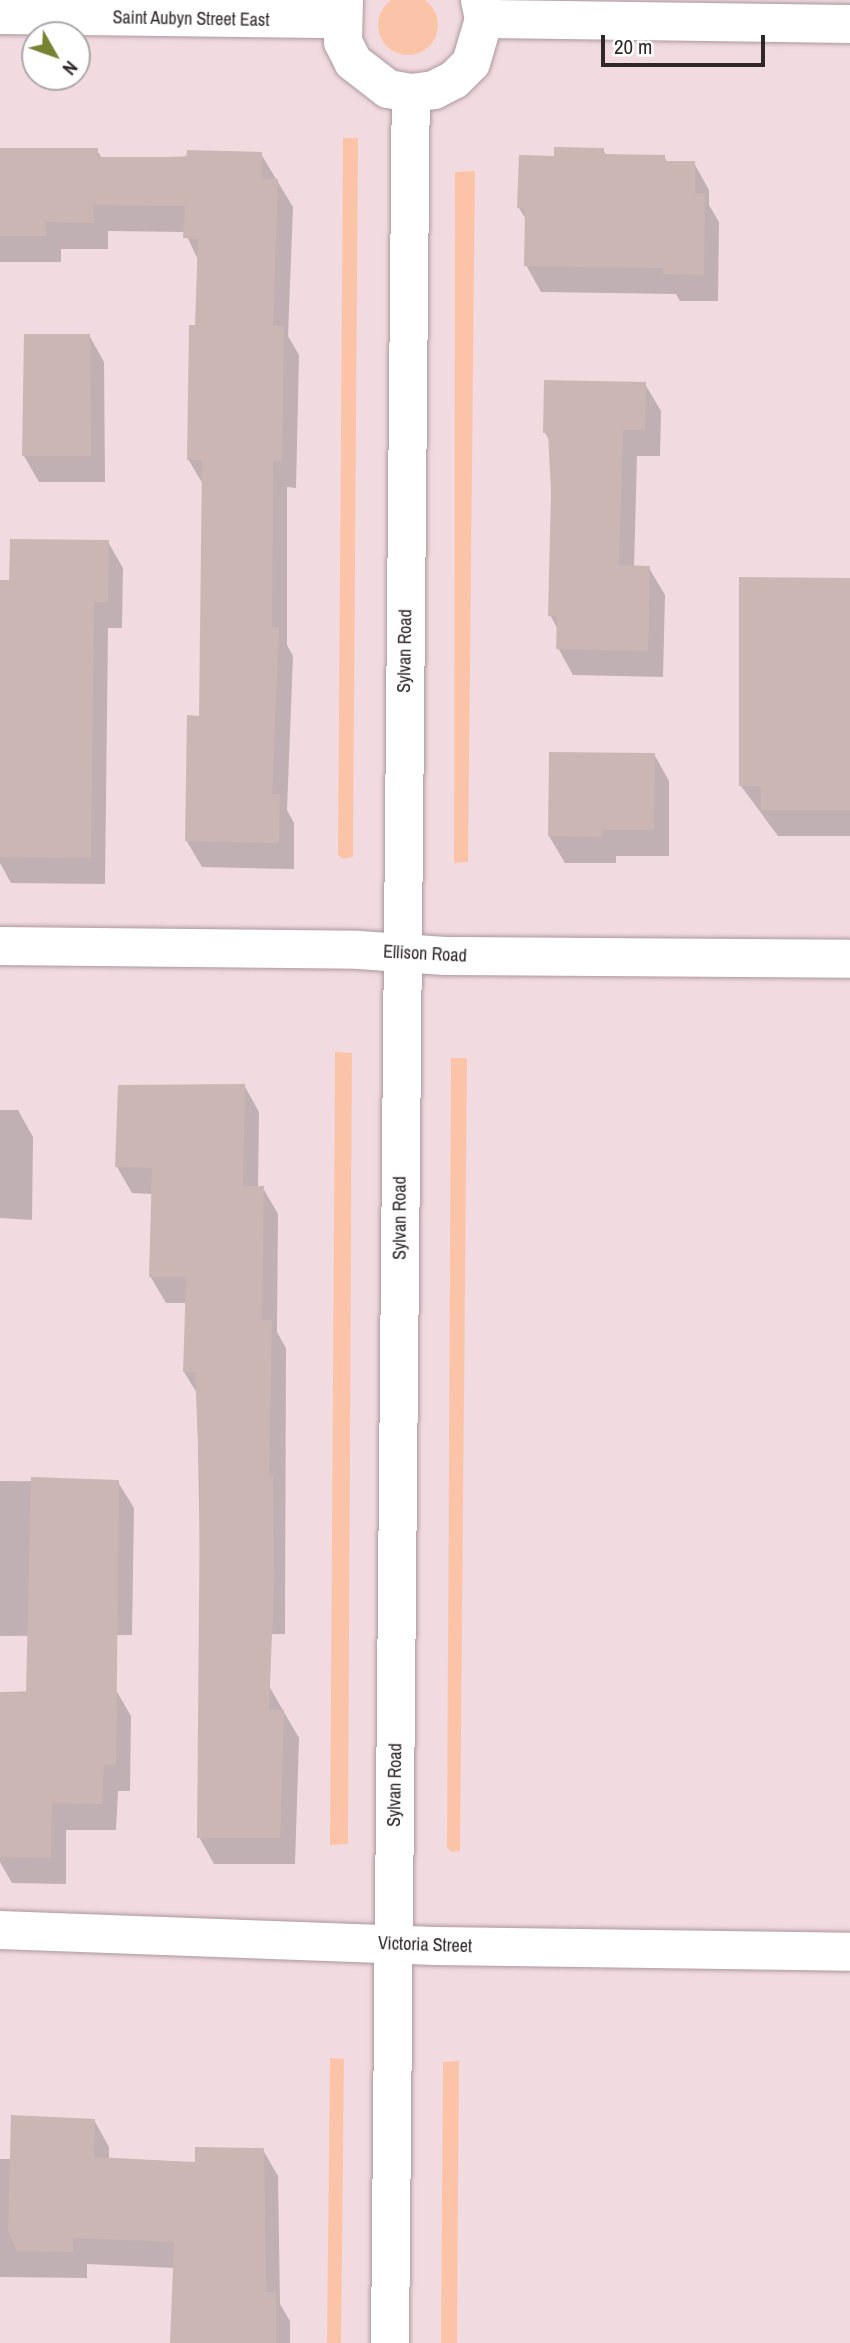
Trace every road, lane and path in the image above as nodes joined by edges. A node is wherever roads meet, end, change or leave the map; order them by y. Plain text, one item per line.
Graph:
1 (343, 10) edge
2 (482, 10) edge
3 (0, 15) edge
4 (850, 24) edge
5 (411, 93) junction
6 (0, 946) edge
7 (401, 955) junction
8 (850, 959) edge
9 (0, 1930) edge
10 (393, 1945) junction
11 (850, 1952) edge
12 (390, 2343) edge

1 - 3 street, Saint Aubyn Street East
1 - 5 street
2 - 4 street
2 - 5 street
5 - 7 street, Sylvan Road
6 - 7 street, Ellison Road
7 - 8 street, Ellison Road
7 - 10 street, Sylvan Road
9 - 10 street, Victoria Street
10 - 11 street, Victoria Street
10 - 12 street, Sylvan Road

